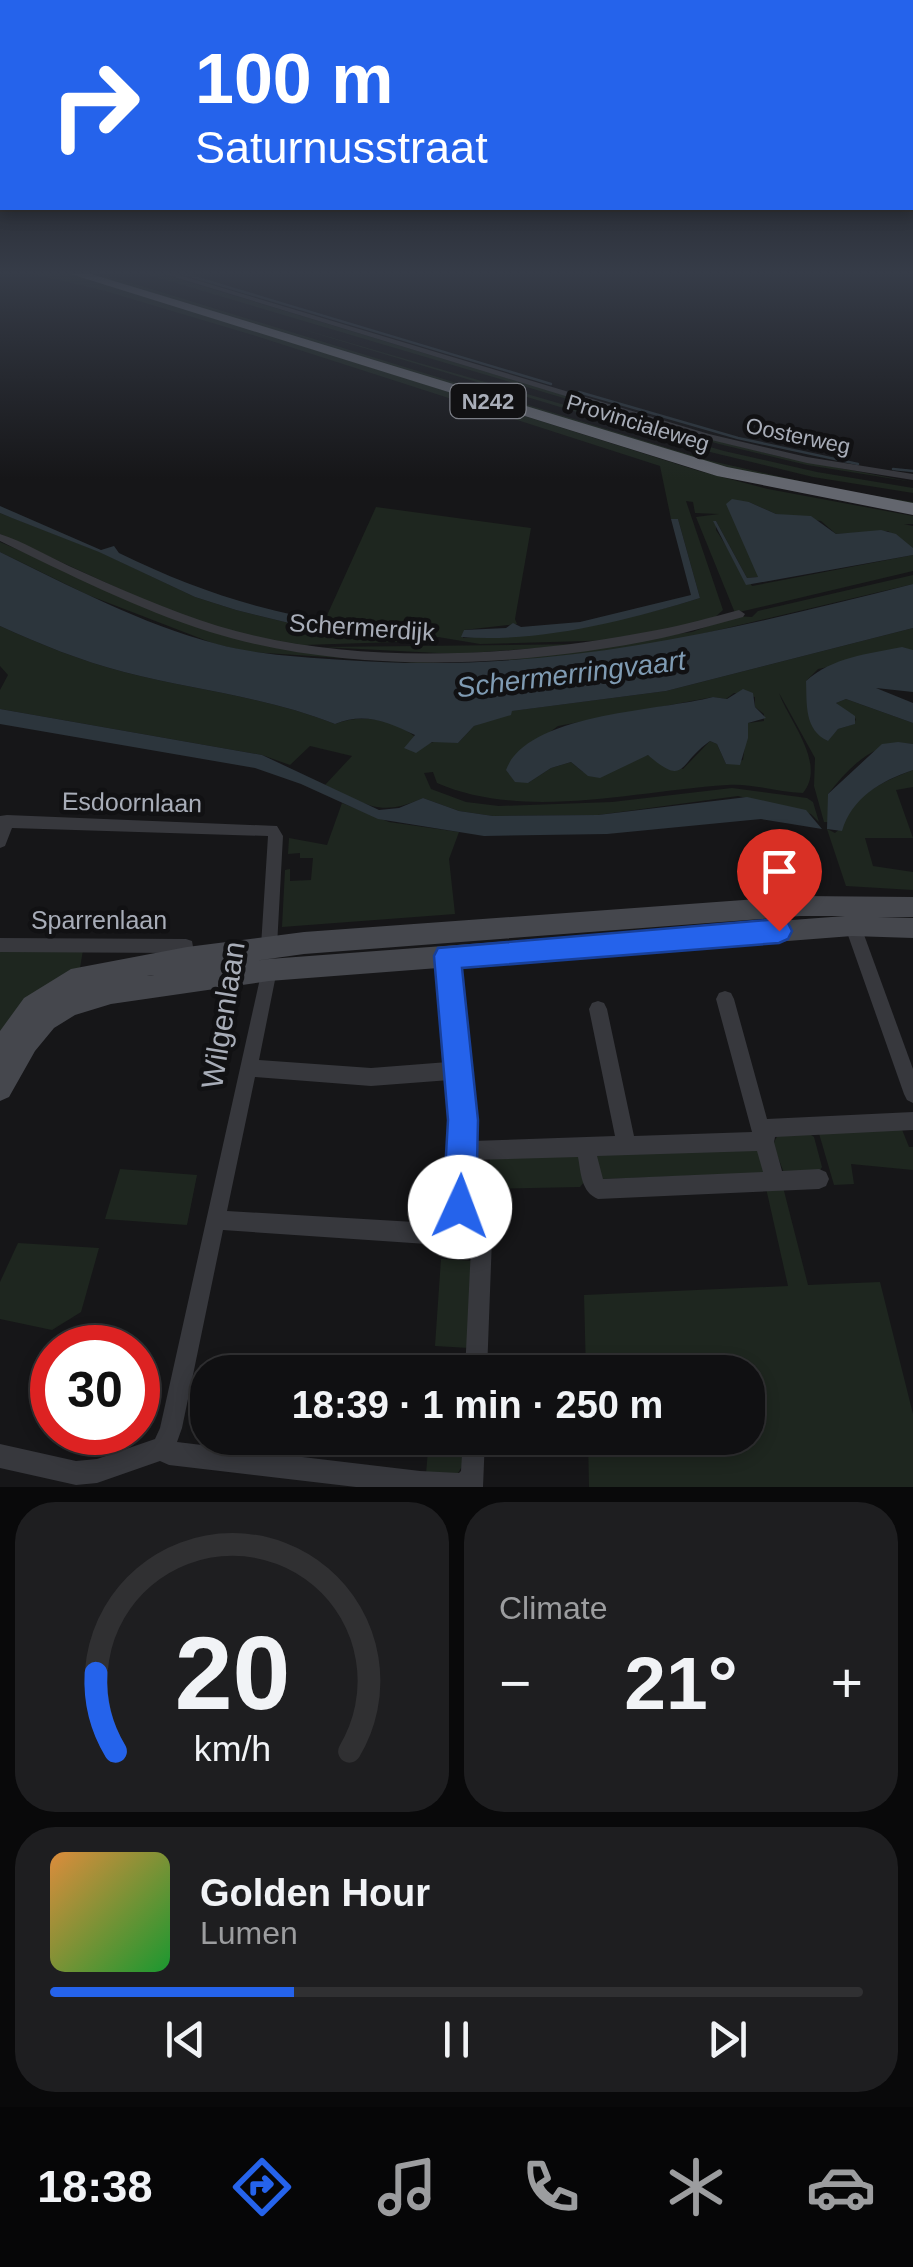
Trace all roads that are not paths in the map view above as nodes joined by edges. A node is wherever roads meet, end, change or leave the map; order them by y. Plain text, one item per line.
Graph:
1 (294, 340) edge
2 (327, 340) edge
3 (389, 340) edge
4 (913, 477) edge
5 (913, 497) edge
6 (913, 510) edge
7 (0, 537) edge
8 (738, 614) dead end
9 (3, 822) edge
10 (263, 827) joint
11 (0, 842) edge
12 (913, 907) edge
13 (849, 915) junction
14 (913, 928) edge
15 (0, 945) edge
16 (448, 956) junction
17 (187, 958) junction
18 (269, 958) junction
19 (725, 999) dead end
20 (598, 1009) dead end
21 (0, 1052) edge
22 (249, 1068) junction
23 (458, 1070) junction
24 (0, 1088) edge
25 (913, 1094) edge
26 (913, 1120) edge
27 (764, 1140) junction
28 (626, 1145) junction
29 (585, 1146) junction
30 (462, 1151) junction
31 (819, 1178) dead end
32 (775, 1181) junction
33 (216, 1220) junction
34 (448, 1234) junction
35 (477, 1355) edge
36 (163, 1448) junction
37 (473, 1455) edge
38 (0, 1456) edge
39 (471, 1483) edge

1 - 6 highway, Provincialeweg / N242
2 - 5 highway, Provincialeweg / N242
3 - 4 street, Oosterweg
7 - 8 street, Schermerdijk
9 - 10 street, Esdoornlaan
9 - 11 street
10 - 18 street, Wilgenlaan
12 - 13 street
13 - 14 street
13 - 16 street
13 - 18 street
13 - 25 street
15 - 17 street, Sparrenlaan
16 - 18 street
16 - 23 street
17 - 18 street
17 - 21 street
18 - 22 street, Wilgenlaan
18 - 24 street
19 - 27 street
20 - 28 street
22 - 23 street
22 - 33 street, Wilgenlaan
23 - 30 street
26 - 27 street
27 - 28 street
27 - 32 street
28 - 29 street
29 - 30 street
29 - 32 street
30 - 34 street
31 - 32 street
33 - 34 street
33 - 36 street, Wilgenlaan
34 - 35 street
36 - 38 street
36 - 39 street
37 - 39 street

